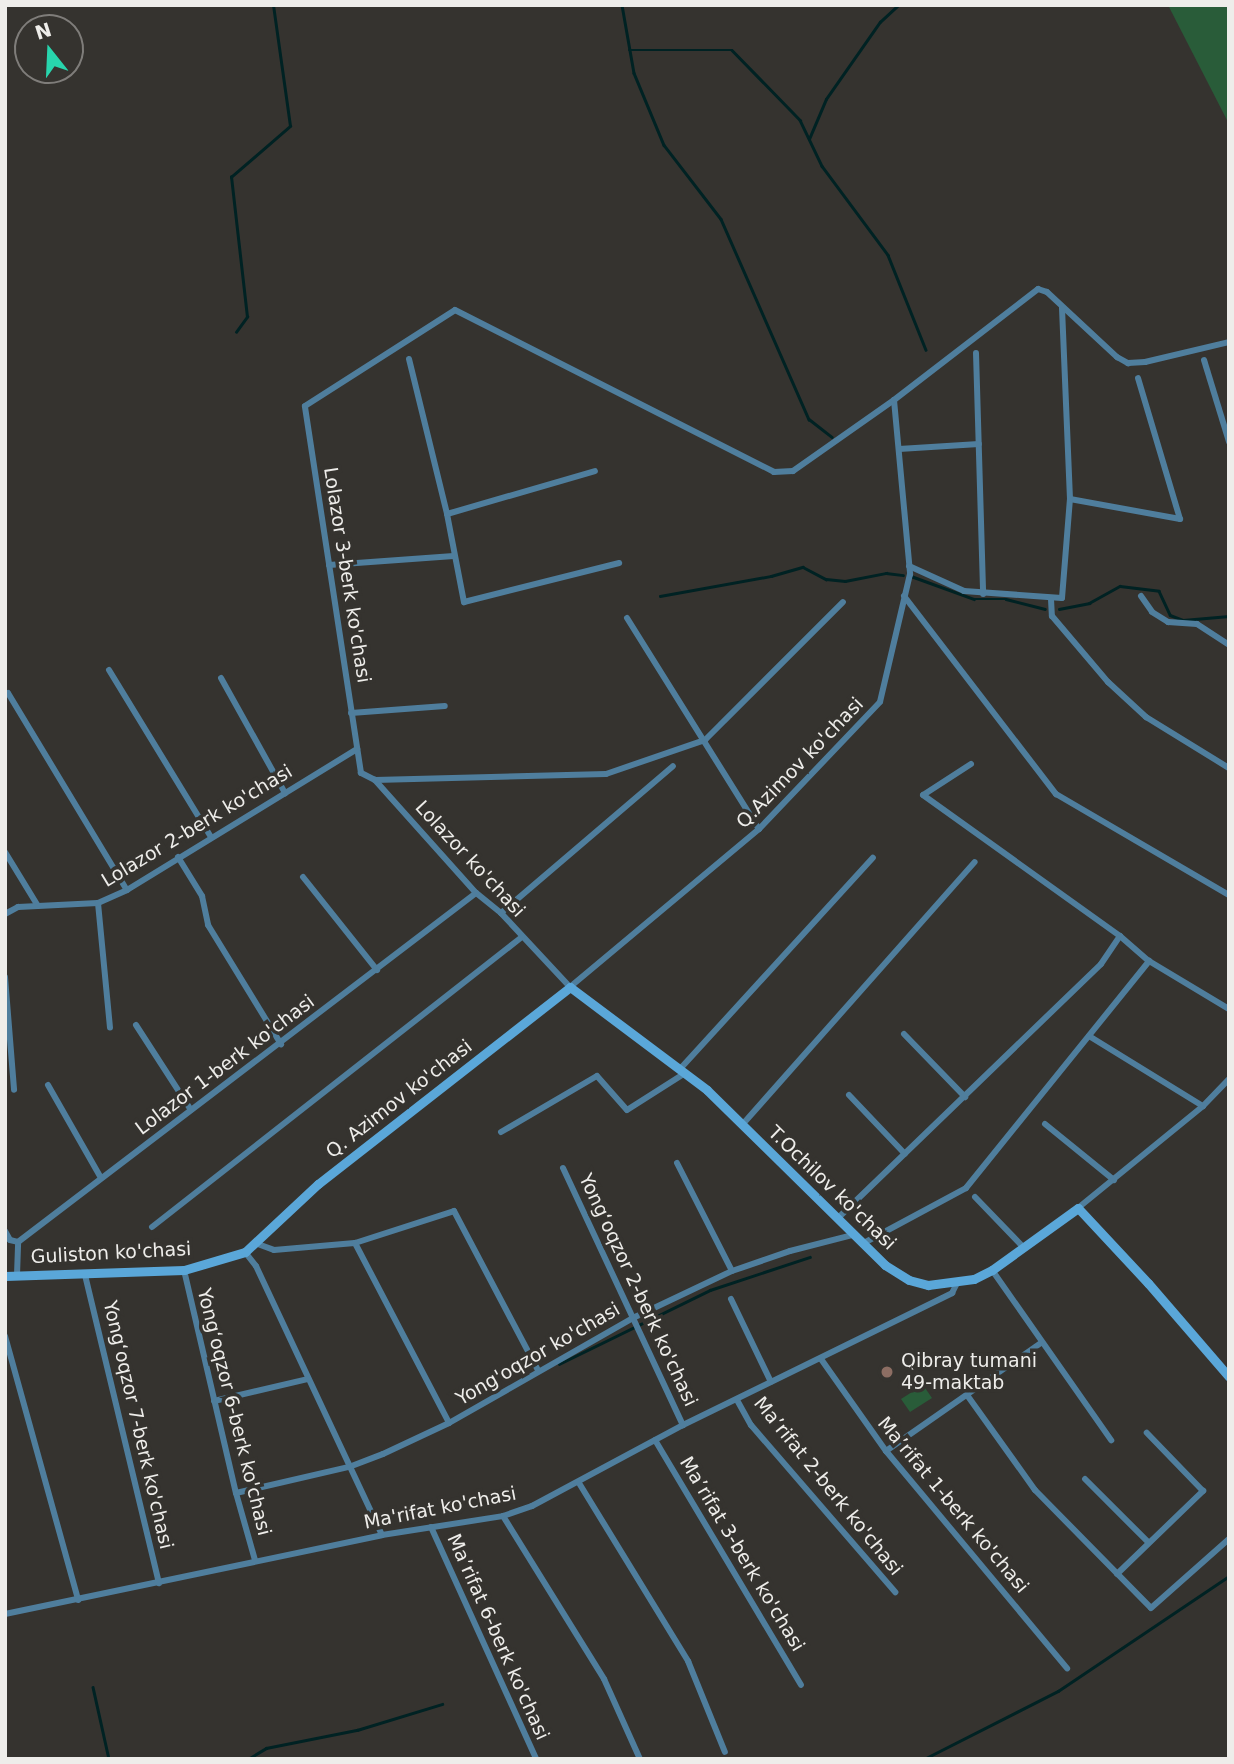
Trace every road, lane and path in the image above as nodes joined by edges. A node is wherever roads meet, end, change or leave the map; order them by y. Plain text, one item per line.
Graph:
1 (1062, 307) junction
2 (1229, 342) edge
3 (976, 353) dead end
4 (410, 359) dead end
5 (1204, 360) dead end
6 (1138, 377) dead end
7 (894, 400) junction
8 (1229, 442) edge
9 (979, 444) junction
10 (899, 449) junction
11 (595, 471) dead end
12 (1070, 499) junction
13 (447, 514) junction
14 (454, 556) junction
15 (619, 563) dead end
16 (329, 565) junction
17 (909, 566) junction
18 (982, 594) junction
19 (904, 596) junction
20 (1141, 596) dead end
21 (1051, 599) junction
22 (843, 602) dead end
23 (627, 618) dead end
24 (1229, 645) edge
25 (109, 670) dead end
26 (221, 678) dead end
27 (5, 694) edge
28 (446, 706) dead end
29 (351, 713) junction
30 (705, 740) junction
31 (357, 749) junction
32 (971, 764) dead end
33 (673, 766) dead end
34 (1229, 768) edge
35 (375, 780) junction
36 (285, 793) junction
37 (759, 830) junction
38 (211, 837) junction
39 (5, 852) edge
40 (178, 857) junction
41 (873, 858) dead end
42 (975, 862) dead end
43 (303, 877) dead end
44 (127, 890) junction
45 (477, 893) junction
46 (1229, 895) edge
47 (98, 902) junction
48 (38, 906) junction
49 (501, 913) junction
50 (5, 914) edge
51 (1120, 936) junction
52 (522, 937) junction
53 (1149, 961) junction
54 (377, 970) junction
55 (5, 976) edge
56 (570, 987) junction
57 (1229, 1009) edge
58 (136, 1025) dead end
59 (110, 1027) dead end
60 (904, 1034) dead end
61 (1088, 1036) junction
62 (281, 1044) junction
63 (682, 1071) junction
64 (1229, 1079) edge
65 (48, 1085) dead end
66 (14, 1090) dead end
67 (849, 1095) dead end
68 (965, 1097) junction
69 (1203, 1107) junction
70 (191, 1110) junction
71 (1045, 1124) dead end
72 (742, 1125) junction
73 (501, 1132) dead end
74 (905, 1154) junction
75 (677, 1163) dead end
76 (563, 1168) dead end
77 (101, 1178) junction
78 (1114, 1180) junction
79 (975, 1197) dead end
80 (1078, 1208) junction
81 (837, 1219) junction
82 (152, 1227) dead end
83 (5, 1231) edge
84 (853, 1235) junction
85 (18, 1242) junction
86 (255, 1243) junction
87 (355, 1243) junction
88 (862, 1244) junction
89 (1024, 1248) junction
90 (245, 1252) junction
91 (184, 1270) junction
92 (992, 1270) junction
93 (732, 1271) junction
94 (17, 1275) junction
95 (85, 1275) junction
96 (5, 1276) edge
97 (957, 1283) junction
98 (731, 1299) dead end
99 (635, 1317) junction
100 (5, 1336) edge
101 (1041, 1343) junction
102 (821, 1359) junction
103 (538, 1370) junction
104 (1229, 1377) edge
105 (308, 1379) junction
106 (771, 1382) junction
107 (967, 1395) junction
108 (737, 1400) junction
109 (214, 1401) junction
110 (449, 1423) junction
111 (683, 1425) junction
112 (1147, 1433) dead end
113 (655, 1440) junction
114 (1111, 1440) dead end
115 (886, 1451) junction
116 (349, 1467) junction
117 (1085, 1479) dead end
118 (579, 1483) junction
119 (236, 1493) junction
120 (503, 1516) junction
121 (431, 1527) junction
122 (382, 1535) junction
123 (1229, 1539) edge
124 (1149, 1542) junction
125 (255, 1560) junction
126 (1117, 1574) junction
127 (159, 1583) junction
128 (895, 1592) dead end
129 (78, 1601) junction
130 (5, 1614) edge
131 (1067, 1668) dead end
132 (801, 1685) dead end
133 (725, 1752) dead end
134 (536, 1759) edge
135 (640, 1759) edge

1 - 2 street
1 - 7 street
1 - 12 street
3 - 9 street
4 - 13 street
5 - 8 street
6 - 12 street
7 - 10 street, Q.Azimov ko'chasi
7 - 16 street, Lolazor 3-berk ko'chasi
9 - 10 street
9 - 18 street
10 - 17 street, Q.Azimov ko'chasi
11 - 13 street
12 - 21 street
13 - 14 street
14 - 15 street
14 - 16 street
16 - 29 street, Lolazor 3-berk ko'chasi
17 - 18 street
17 - 19 street, Q.Azimov ko'chasi
18 - 21 street
19 - 37 street, Q.Azimov ko'chasi
19 - 46 street
20 - 24 street
21 - 34 street
22 - 30 street
23 - 30 street
25 - 38 street
26 - 36 street
27 - 44 street
28 - 29 street
29 - 31 street, Lolazor 3-berk ko'chasi
30 - 35 street
30 - 37 street
31 - 35 street, Lolazor ko'chasi
31 - 36 street, Lolazor 2-berk ko'chasi
32 - 51 street
33 - 49 street
35 - 45 street, Lolazor ko'chasi
36 - 38 street, Lolazor 2-berk ko'chasi
37 - 56 street, Q.Azimov ko'chasi
38 - 40 street, Lolazor 2-berk ko'chasi
39 - 48 street
40 - 44 street, Lolazor 2-berk ko'chasi
40 - 62 street
41 - 63 street
42 - 72 street
43 - 54 street
44 - 47 street, Lolazor 2-berk ko'chasi
45 - 49 street, Lolazor ko'chasi
45 - 54 street, Lolazor 1-berk ko'chasi
47 - 48 street, Lolazor 2-berk ko'chasi
47 - 59 street
48 - 50 street, Lolazor 2-berk ko'chasi
49 - 52 street, Lolazor ko'chasi
51 - 53 street
51 - 68 street
52 - 56 street, Lolazor ko'chasi
52 - 82 street
53 - 57 street
53 - 61 street
54 - 62 street, Lolazor 1-berk ko'chasi
55 - 66 street
56 - 63 main road, T.Ochilov ko'chasi
56 - 86 main road, Q. Azimov ko'chasi
58 - 70 street
60 - 68 street
61 - 69 street
61 - 88 street
62 - 70 street, Lolazor 1-berk ko'chasi
63 - 72 main road, T.Ochilov ko'chasi
63 - 73 street
64 - 69 street
65 - 77 street
67 - 74 street
68 - 74 street
69 - 78 street
70 - 77 street, Lolazor 1-berk ko'chasi
71 - 78 street
72 - 81 main road, T.Ochilov ko'chasi
74 - 81 street
75 - 93 street
76 - 99 street, Yong‘oqzor 2-berk ko'chasi
77 - 85 street, Lolazor 1-berk ko'chasi
78 - 80 street
79 - 89 street
80 - 89 main road, T.Ochilov ko'chasi
80 - 104 main road
81 - 84 main road, T.Ochilov ko'chasi
83 - 85 street
84 - 88 main road, T.Ochilov ko'chasi
84 - 93 street, Yong'oqzor ko'chasi
85 - 94 street
86 - 87 street
86 - 90 main road, Guliston ko'chasi
87 - 103 street
87 - 110 street
88 - 97 main road, T.Ochilov ko'chasi
89 - 92 main road, T.Ochilov ko'chasi
90 - 91 main road, Guliston ko'chasi
90 - 105 street
91 - 95 main road, Guliston ko'chasi
91 - 109 street, Yong‘oqzor 6-berk ko'chasi
92 - 97 main road, T.Ochilov ko'chasi
92 - 101 street
93 - 99 street, Yong'oqzor ko'chasi
94 - 95 main road, Guliston ko'chasi
94 - 96 main road, Guliston ko'chasi
95 - 127 street, Yong‘oqzor 7-berk ko'chasi
97 - 102 street, Ma'rifat ko'chasi
98 - 106 street
99 - 103 street, Yong'oqzor ko'chasi
99 - 111 street, Yong‘oqzor 2-berk ko'chasi
100 - 129 street
101 - 107 street
101 - 114 street
102 - 106 street, Ma'rifat ko'chasi
102 - 115 street, Ma’rifat 1-berk ko'chasi
103 - 110 street, Yong'oqzor ko'chasi
105 - 109 street
105 - 116 street
106 - 108 street, Ma'rifat ko'chasi
107 - 115 street
107 - 126 street
108 - 111 street, Ma'rifat ko'chasi
108 - 128 street, Ma’rifat 2-berk ko'chasi
109 - 119 street, Yong‘oqzor 6-berk ko'chasi
110 - 116 street, Yong'oqzor ko'chasi
111 - 113 street, Ma'rifat ko'chasi
112 - 124 street
113 - 118 street, Ma'rifat ko'chasi
113 - 132 street, Ma’rifat 3-berk ko'chasi
115 - 131 street, Ma’rifat 1-berk ko'chasi
116 - 119 street, Yong'oqzor ko'chasi
116 - 122 street
117 - 124 street
118 - 120 street, Ma'rifat ko'chasi
118 - 133 street
119 - 125 street, Yong‘oqzor 6-berk ko'chasi
120 - 121 street, Ma'rifat ko'chasi
120 - 135 street
121 - 122 street, Ma'rifat ko'chasi
121 - 134 street, Ma’rifat 6-berk ko'chasi
122 - 125 street, Ma'rifat ko'chasi
123 - 126 street
124 - 126 street
125 - 127 street, Ma'rifat ko'chasi
127 - 129 street, Ma'rifat ko'chasi
129 - 130 street, Ma'rifat ko'chasi

